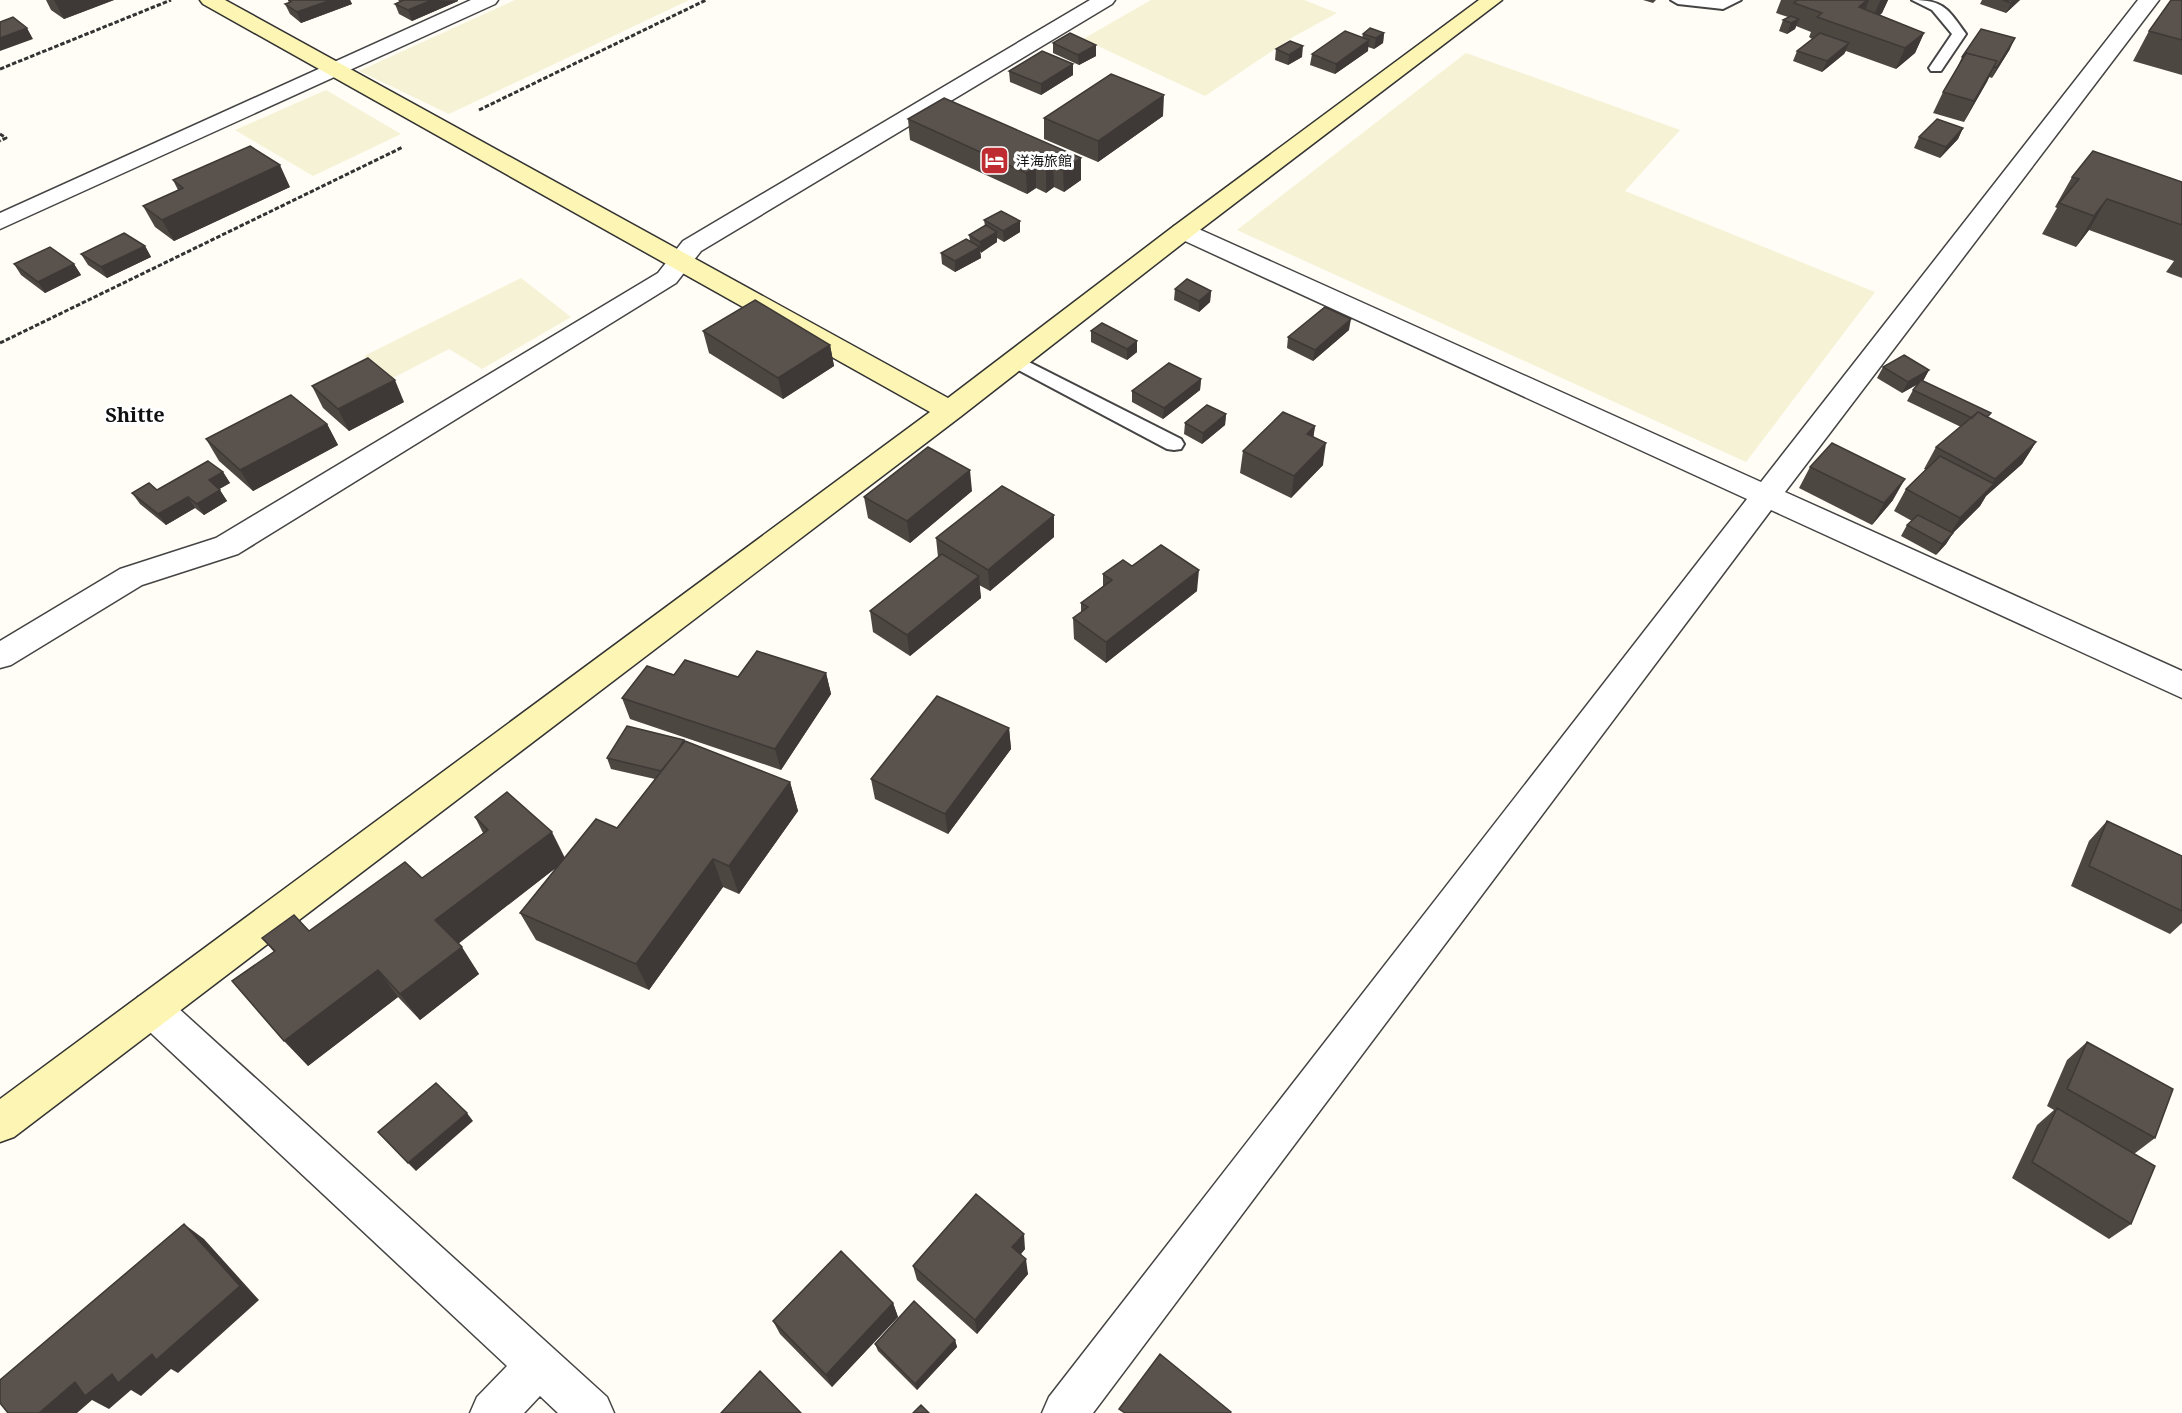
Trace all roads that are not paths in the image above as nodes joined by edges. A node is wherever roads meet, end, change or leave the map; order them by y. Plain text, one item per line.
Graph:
1 (210, 0) edge
2 (488, 0) edge
3 (1105, 0) edge
4 (1492, 0) edge
5 (1678, 0) edge
6 (1734, 0) edge
7 (1919, 0) edge
8 (2149, 0) edge
9 (1936, 68) dead end
10 (334, 70) junction
11 (0, 222) edge
12 (1183, 231) junction
13 (681, 260) junction
14 (1015, 361) junction
15 (950, 411) junction
16 (1174, 444) dead end
17 (1766, 496) junction
18 (0, 656) edge
19 (2182, 685) edge
20 (152, 1010) junction
21 (0, 1123) edge
22 (539, 1365) junction
23 (493, 1413) edge
24 (591, 1413) edge
25 (1065, 1413) edge

1 - 10 street
2 - 10 street
3 - 13 street
4 - 12 street
5 - 6 lane
7 - 9 lane
8 - 17 street
10 - 11 street
10 - 13 street
12 - 14 street
12 - 17 street
13 - 15 street
13 - 18 street
14 - 15 street
14 - 16 lane
15 - 20 street
17 - 19 street
17 - 25 street
20 - 21 street
20 - 22 street
22 - 23 street
22 - 24 street

